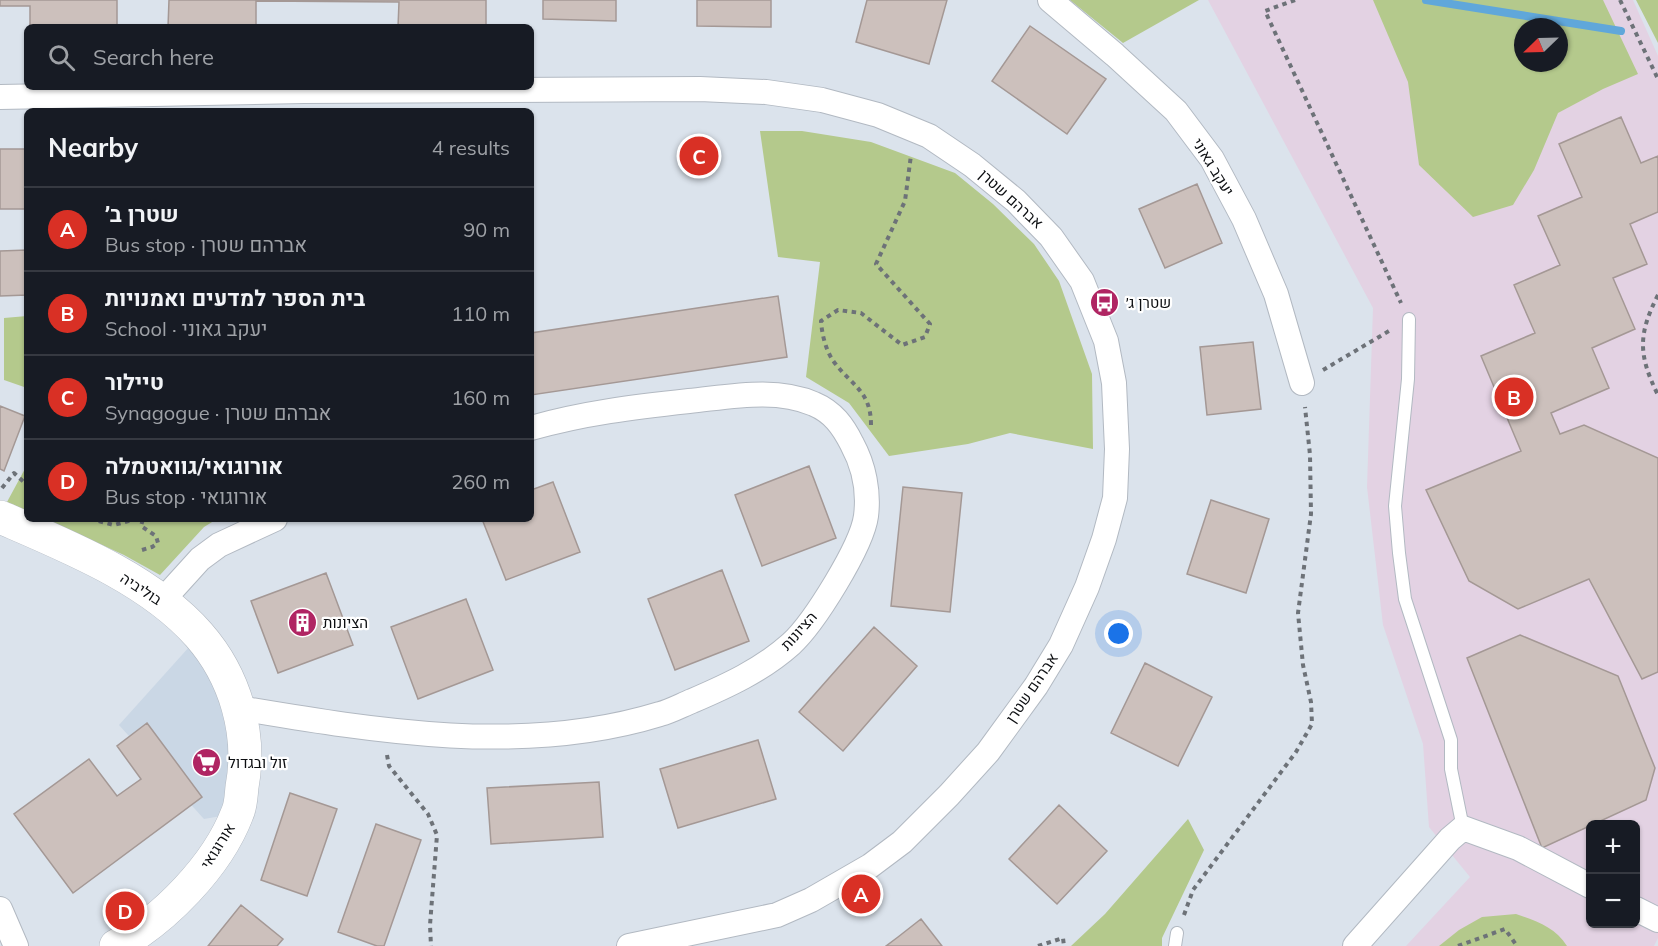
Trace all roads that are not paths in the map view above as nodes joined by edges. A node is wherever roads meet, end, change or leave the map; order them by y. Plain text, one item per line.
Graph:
1 (1050, 0) edge
2 (534, 89) edge
3 (436, 90) edge
4 (0, 97) edge
5 (1409, 319) road end
6 (1302, 383) road end
7 (534, 428) edge
8 (0, 518) edge
9 (269, 522) edge
10 (162, 602) junction
11 (239, 708) junction
12 (1463, 828) junction
13 (1586, 884) edge
14 (0, 909) edge
15 (1640, 911) edge
16 (1658, 920) edge
17 (1177, 933) road end
18 (15, 946) edge
19 (116, 946) edge
20 (629, 946) edge
21 (1175, 946) edge
22 (1355, 946) edge

1 - 6 street, יעקב גאוני
2 - 20 street, אברהם שטרן
3 - 4 street, אברהם שטרן
5 - 12 lane
7 - 11 street, הציונות
8 - 10 street, בוליביה
9 - 10 street
10 - 11 street, בוליביה
11 - 19 street, אורוגואי
12 - 13 street
12 - 22 street
14 - 18 street
15 - 16 street
17 - 21 lane

